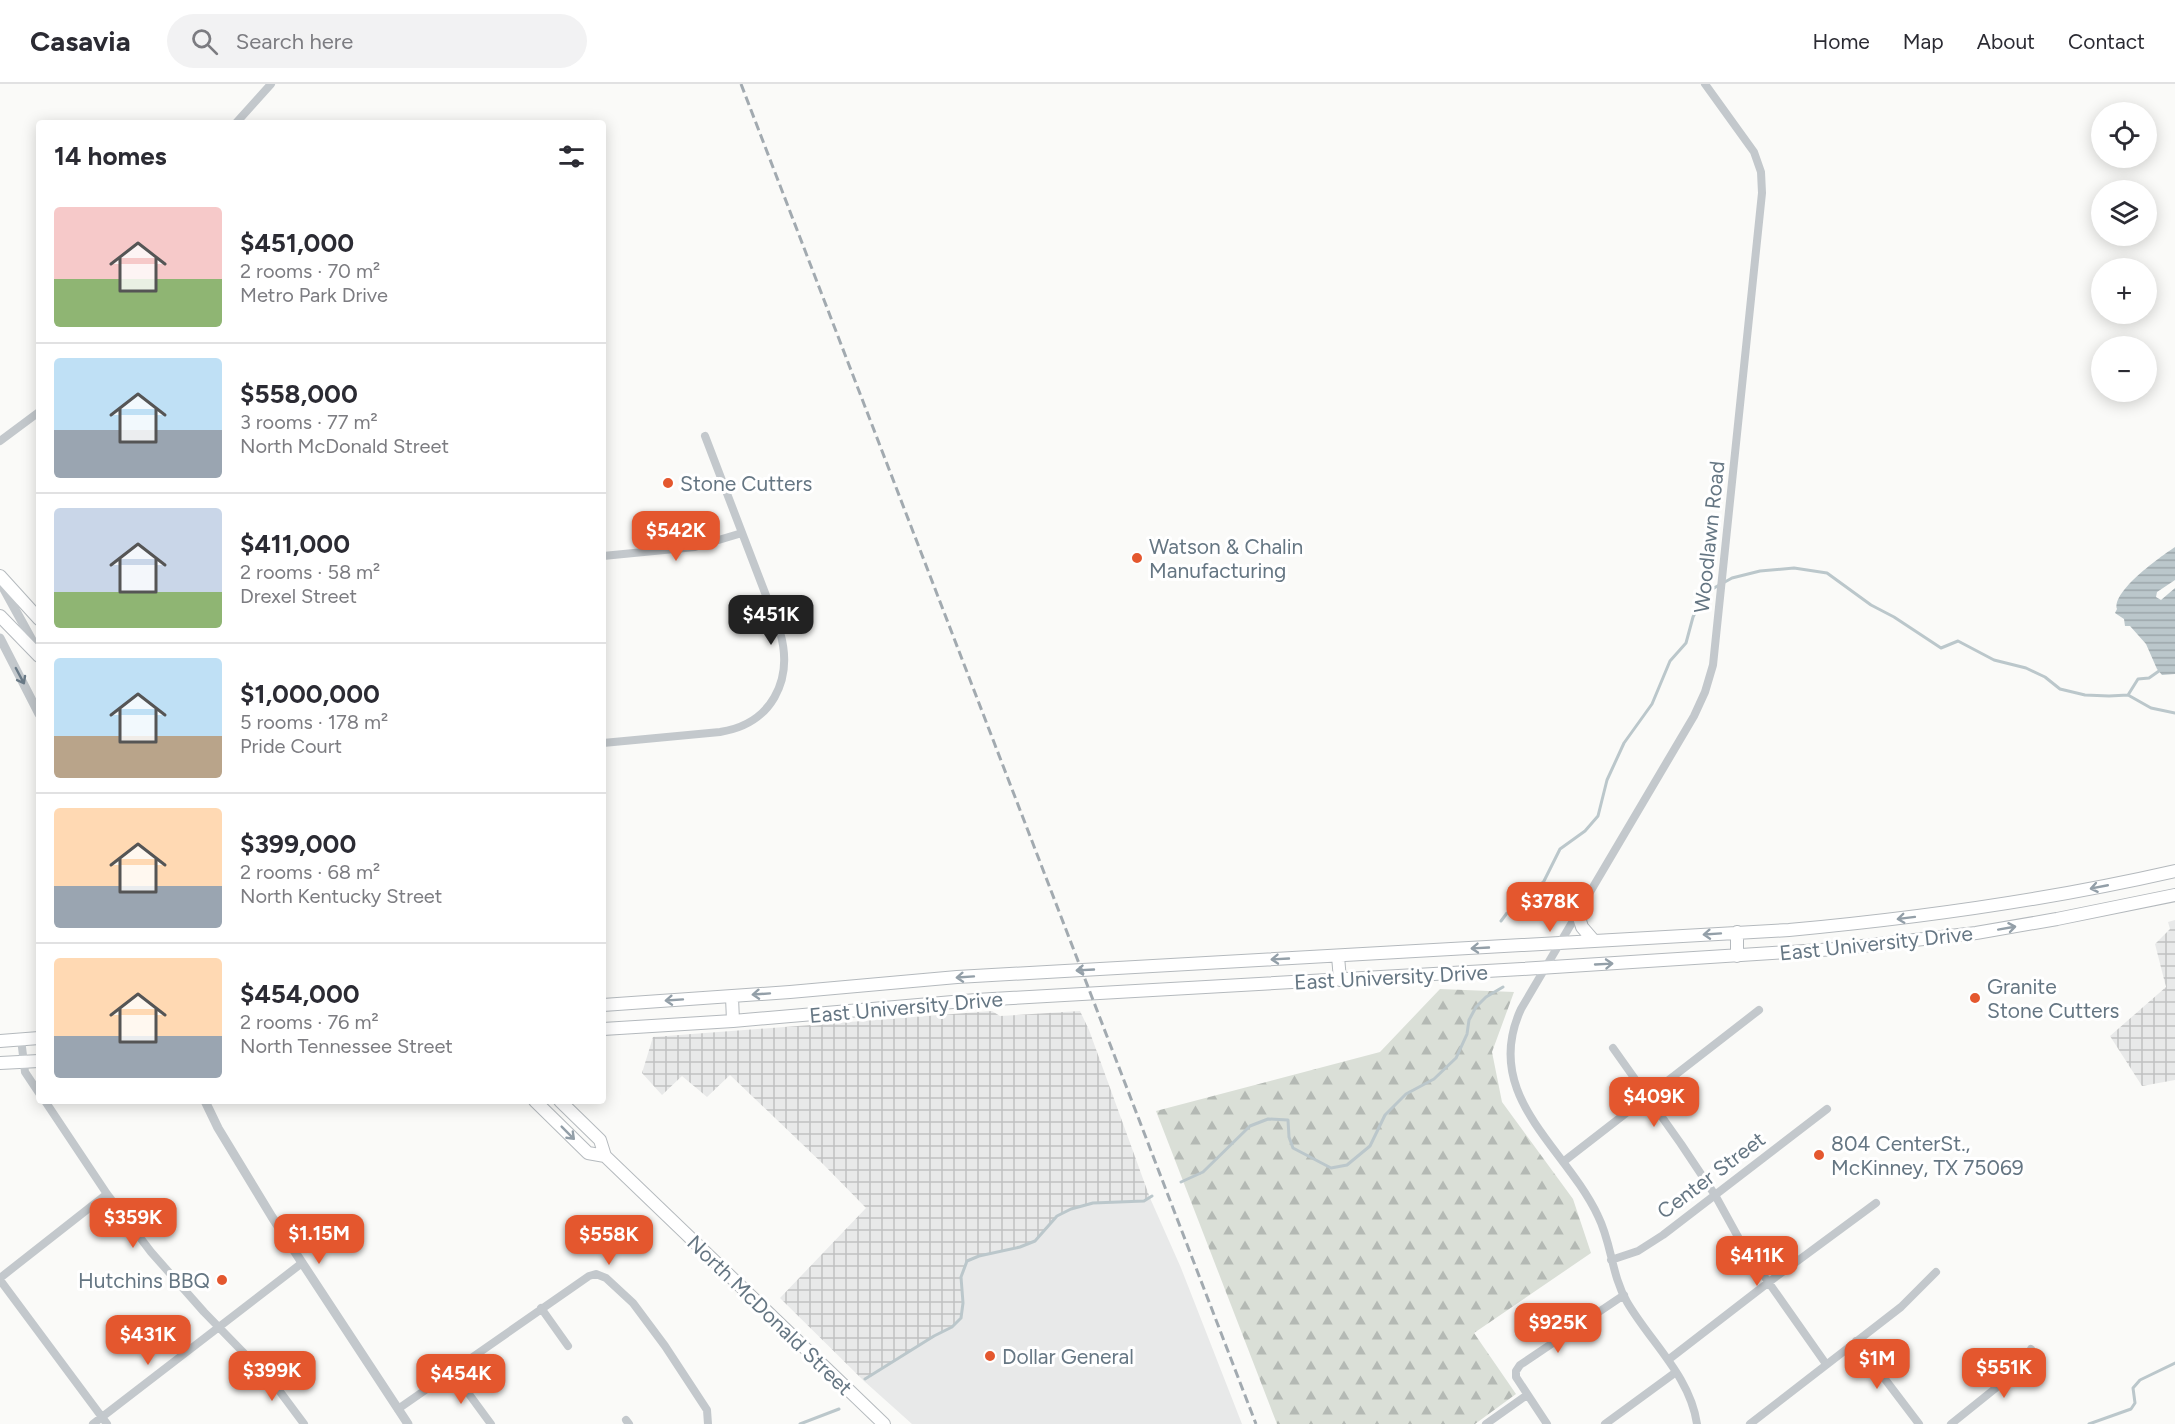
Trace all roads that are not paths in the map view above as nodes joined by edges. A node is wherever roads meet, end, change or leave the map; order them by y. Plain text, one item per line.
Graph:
1 (271, 84) edge
2 (1705, 84) edge
3 (239, 120) edge
4 (36, 414) edge
5 (705, 436) dead end
6 (0, 441) edge
7 (742, 533) junction
8 (606, 556) edge
9 (0, 576) edge
10 (0, 582) edge
11 (0, 616) edge
12 (36, 616) edge
13 (0, 639) edge
14 (36, 649) edge
15 (36, 652) edge
16 (36, 708) edge
17 (606, 743) edge
18 (2175, 871) edge
19 (2156, 875) junction
20 (2175, 895) edge
21 (2160, 898) junction
22 (1577, 911) junction
23 (1737, 932) junction
24 (1594, 941) junction
25 (1559, 943) junction
26 (1338, 956) junction
27 (1737, 956) junction
28 (1545, 967) junction
29 (1340, 980) junction
30 (732, 996) junction
31 (606, 1005) edge
32 (1759, 1010) dead end
33 (733, 1021) junction
34 (606, 1029) edge
35 (36, 1038) edge
36 (21, 1039) junction
37 (0, 1041) edge
38 (1613, 1048) dead end
39 (36, 1061) edge
40 (23, 1062) junction
41 (0, 1064) edge
42 (36, 1088) edge
43 (1647, 1096) junction
44 (47, 1104) edge
45 (206, 1104) edge
46 (538, 1104) edge
47 (563, 1104) edge
48 (1827, 1109) dead end
49 (605, 1156) junction
50 (1563, 1162) junction
51 (107, 1194) junction
52 (1715, 1195) junction
53 (1876, 1203) dead end
54 (1611, 1260) junction
55 (302, 1263) junction
56 (1936, 1272) dead end
57 (0, 1279) edge
58 (1769, 1282) junction
59 (1624, 1295) junction
60 (542, 1308) junction
61 (219, 1328) junction
62 (1856, 1341) junction
63 (568, 1346) dead end
64 (2031, 1349) dead end
65 (1668, 1360) junction
66 (1826, 1364) junction
67 (452, 1371) junction
68 (1676, 1372) junction
69 (1527, 1395) junction
70 (398, 1409) junction
71 (105, 1420) edge
72 (93, 1424) edge
73 (304, 1424) edge
74 (408, 1424) edge
75 (491, 1424) edge
76 (708, 1424) edge
77 (884, 1424) edge
78 (1486, 1424) edge
79 (1547, 1424) edge
80 (1605, 1424) edge
81 (1697, 1424) edge
82 (1750, 1424) edge
83 (1919, 1424) edge
84 (1951, 1424) edge

1 - 3 street
2 - 22 street, Woodlawn Road
4 - 6 street
5 - 7 street
7 - 8 street
7 - 17 street
9 - 12 main road
10 - 14 street
11 - 15 main road
13 -> 16 street
18 - 19 main road, East University Drive
19 - 21 main road
19 -> 23 main road, East University Drive
20 - 21 main road, East University Drive
27 -> 21 main road, East University Drive
22 - 24 main road
22 - 25 street, Woodlawn Road
23 -> 24 main road, East University Drive
23 - 27 main road
24 - 25 main road, East University Drive
25 -> 26 main road, East University Drive
25 - 28 street, Woodlawn Road
26 - 29 main road
26 -> 30 main road, East University Drive
28 -> 27 main road, East University Drive
28 - 29 main road, East University Drive
28 - 50 street, Woodlawn Road
29 - 33 main road, East University Drive
30 -> 31 main road, East University Drive
30 - 33 main road
32 - 43 street
33 - 34 main road, East University Drive
35 - 36 main road
36 - 37 main road
36 - 40 street
38 - 43 street
39 - 40 main road
40 - 41 main road
40 - 42 street
43 - 50 street
43 - 52 street
44 - 51 street
45 - 55 street
46 -> 49 main road, North McDonald Street
47 - 49 main road, North McDonald Street
48 - 52 street, Center Street
49 - 77 main road, North McDonald Street
50 - 54 street, Woodlawn Road
51 - 57 street
51 - 61 street
52 - 54 street, Center Street
52 - 58 street
53 - 58 street
54 - 59 street, Woodlawn Road
55 - 61 street
55 - 70 street
56 - 62 street
57 - 71 street
58 - 65 street
58 - 66 street
59 - 65 street, Woodlawn Road
59 - 69 street
60 - 63 street
60 - 67 street
60 - 76 street
61 - 71 street
61 - 73 street
62 - 66 street
62 - 83 street
64 - 84 street
65 - 68 street, Woodlawn Road
66 - 82 street
67 - 70 street
67 - 75 street
68 - 80 street
68 - 81 street, Woodlawn Road
69 - 78 street
69 - 79 street
70 - 74 street
71 - 72 street

